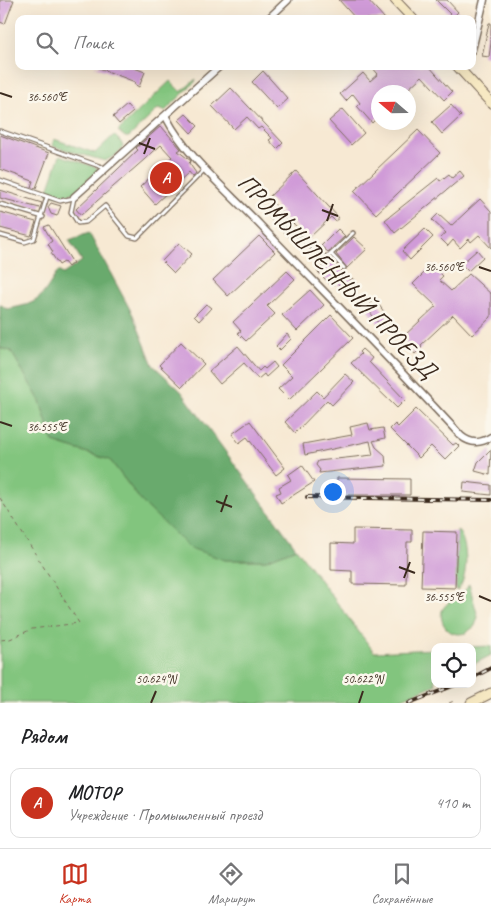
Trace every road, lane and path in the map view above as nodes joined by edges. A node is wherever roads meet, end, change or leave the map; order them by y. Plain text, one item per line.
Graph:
1 (288, 0) edge
2 (395, 0) edge
3 (484, 0) edge
4 (272, 15) edge
5 (408, 15) edge
6 (476, 33) edge
7 (216, 70) edge
8 (462, 70) edge
9 (491, 103) edge
10 (166, 117) junction
11 (0, 130) edge
12 (206, 168) junction
13 (107, 169) junction
14 (0, 180) edge
15 (48, 197) junction
16 (74, 197) junction
17 (0, 204) edge
18 (272, 216) dead end
19 (43, 217) junction
20 (353, 233) dead end
21 (0, 235) edge
22 (330, 254) junction
23 (344, 268) dead end
24 (491, 437) edge
25 (0, 498) edge
26 (0, 640) edge
27 (491, 693) edge
28 (454, 701) dead end
29 (449, 703) edge
30 (471, 703) edge

1 - 4 street
2 - 5 street
3 - 6 street
7 - 10 street
8 - 9 street
10 - 12 street, ПРОМЫШЛЕННЫЙ ПРОЕЗД
10 - 13 street
11 - 13 lane
12 - 16 lane
12 - 24 street, ПРОМЫШЛЕННЫЙ ПРОЕЗД
13 - 16 street
14 - 15 lane
15 - 16 lane
15 - 19 lane
17 - 19 lane
18 - 22 lane
19 - 21 lane
20 - 22 lane
22 - 23 lane
25 - 26 path
27 - 30 street
28 - 29 path

